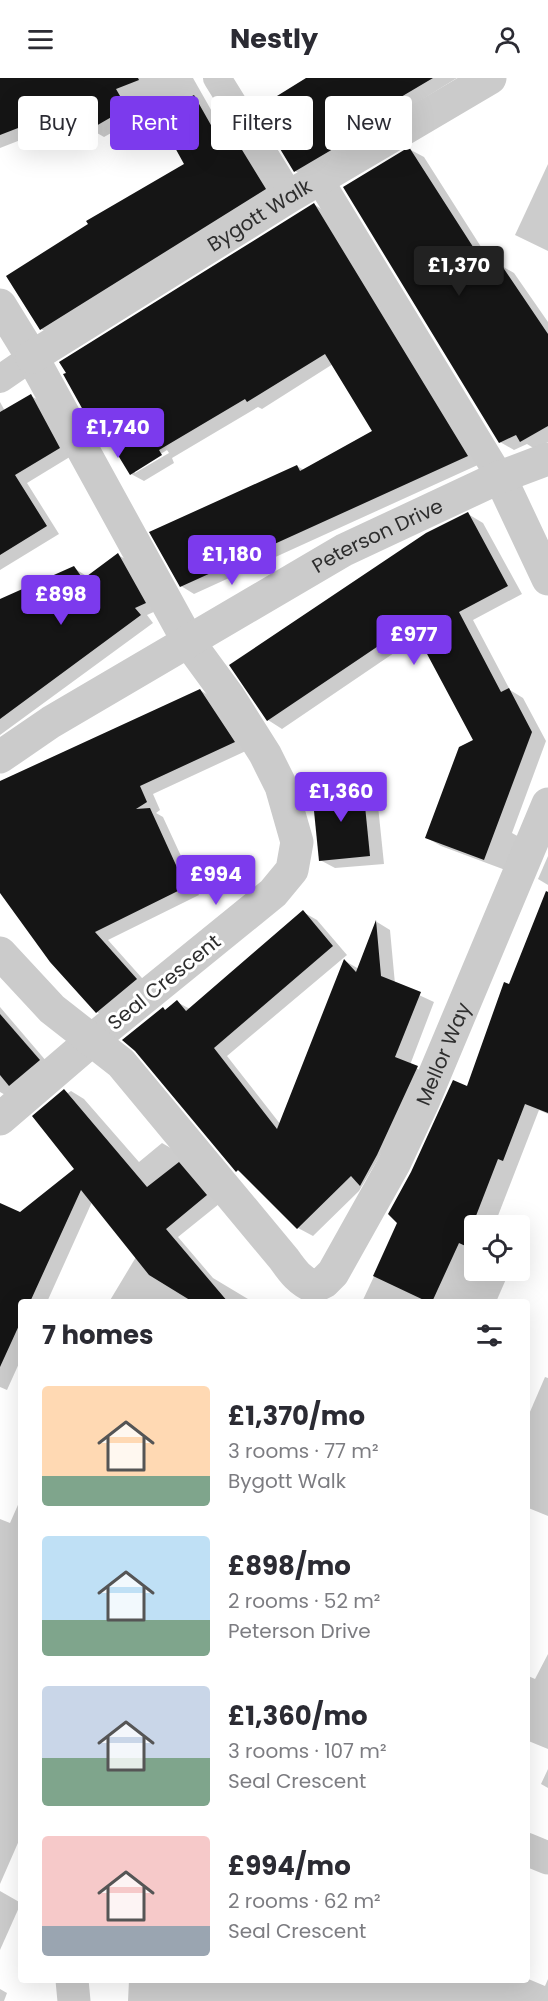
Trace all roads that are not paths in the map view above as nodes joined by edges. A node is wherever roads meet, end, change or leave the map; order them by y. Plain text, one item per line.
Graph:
1 (217, 78) edge
2 (490, 78) edge
3 (319, 179) junction
4 (290, 196) junction
5 (0, 306) edge
6 (32, 357) junction
7 (0, 379) edge
8 (548, 459) edge
9 (500, 477) junction
10 (548, 579) edge
11 (188, 641) junction
12 (0, 757) edge
13 (548, 804) edge
14 (0, 953) edge
15 (93, 1040) junction
16 (0, 1119) edge
17 (311, 1294) edge
18 (530, 1851) edge
19 (548, 1858) edge
20 (72, 1983) edge
21 (74, 2001) edge

1 - 4 lane
2 - 3 street, Bygott Walk
3 - 4 street, Bygott Walk
3 - 9 lane
4 - 6 street, Bygott Walk
5 - 6 street, Seal Crescent
6 - 7 lane
6 - 11 street, Seal Crescent
8 - 9 street, Peterson Drive
9 - 10 street
9 - 11 street, Peterson Drive
11 - 12 street, Peterson Drive
11 - 15 street, Seal Crescent
13 - 17 street, Mellor Way
14 - 15 street, Mellor Way
15 - 16 street, Seal Crescent
15 - 17 street, Mellor Way
18 - 19 street
20 - 21 street

